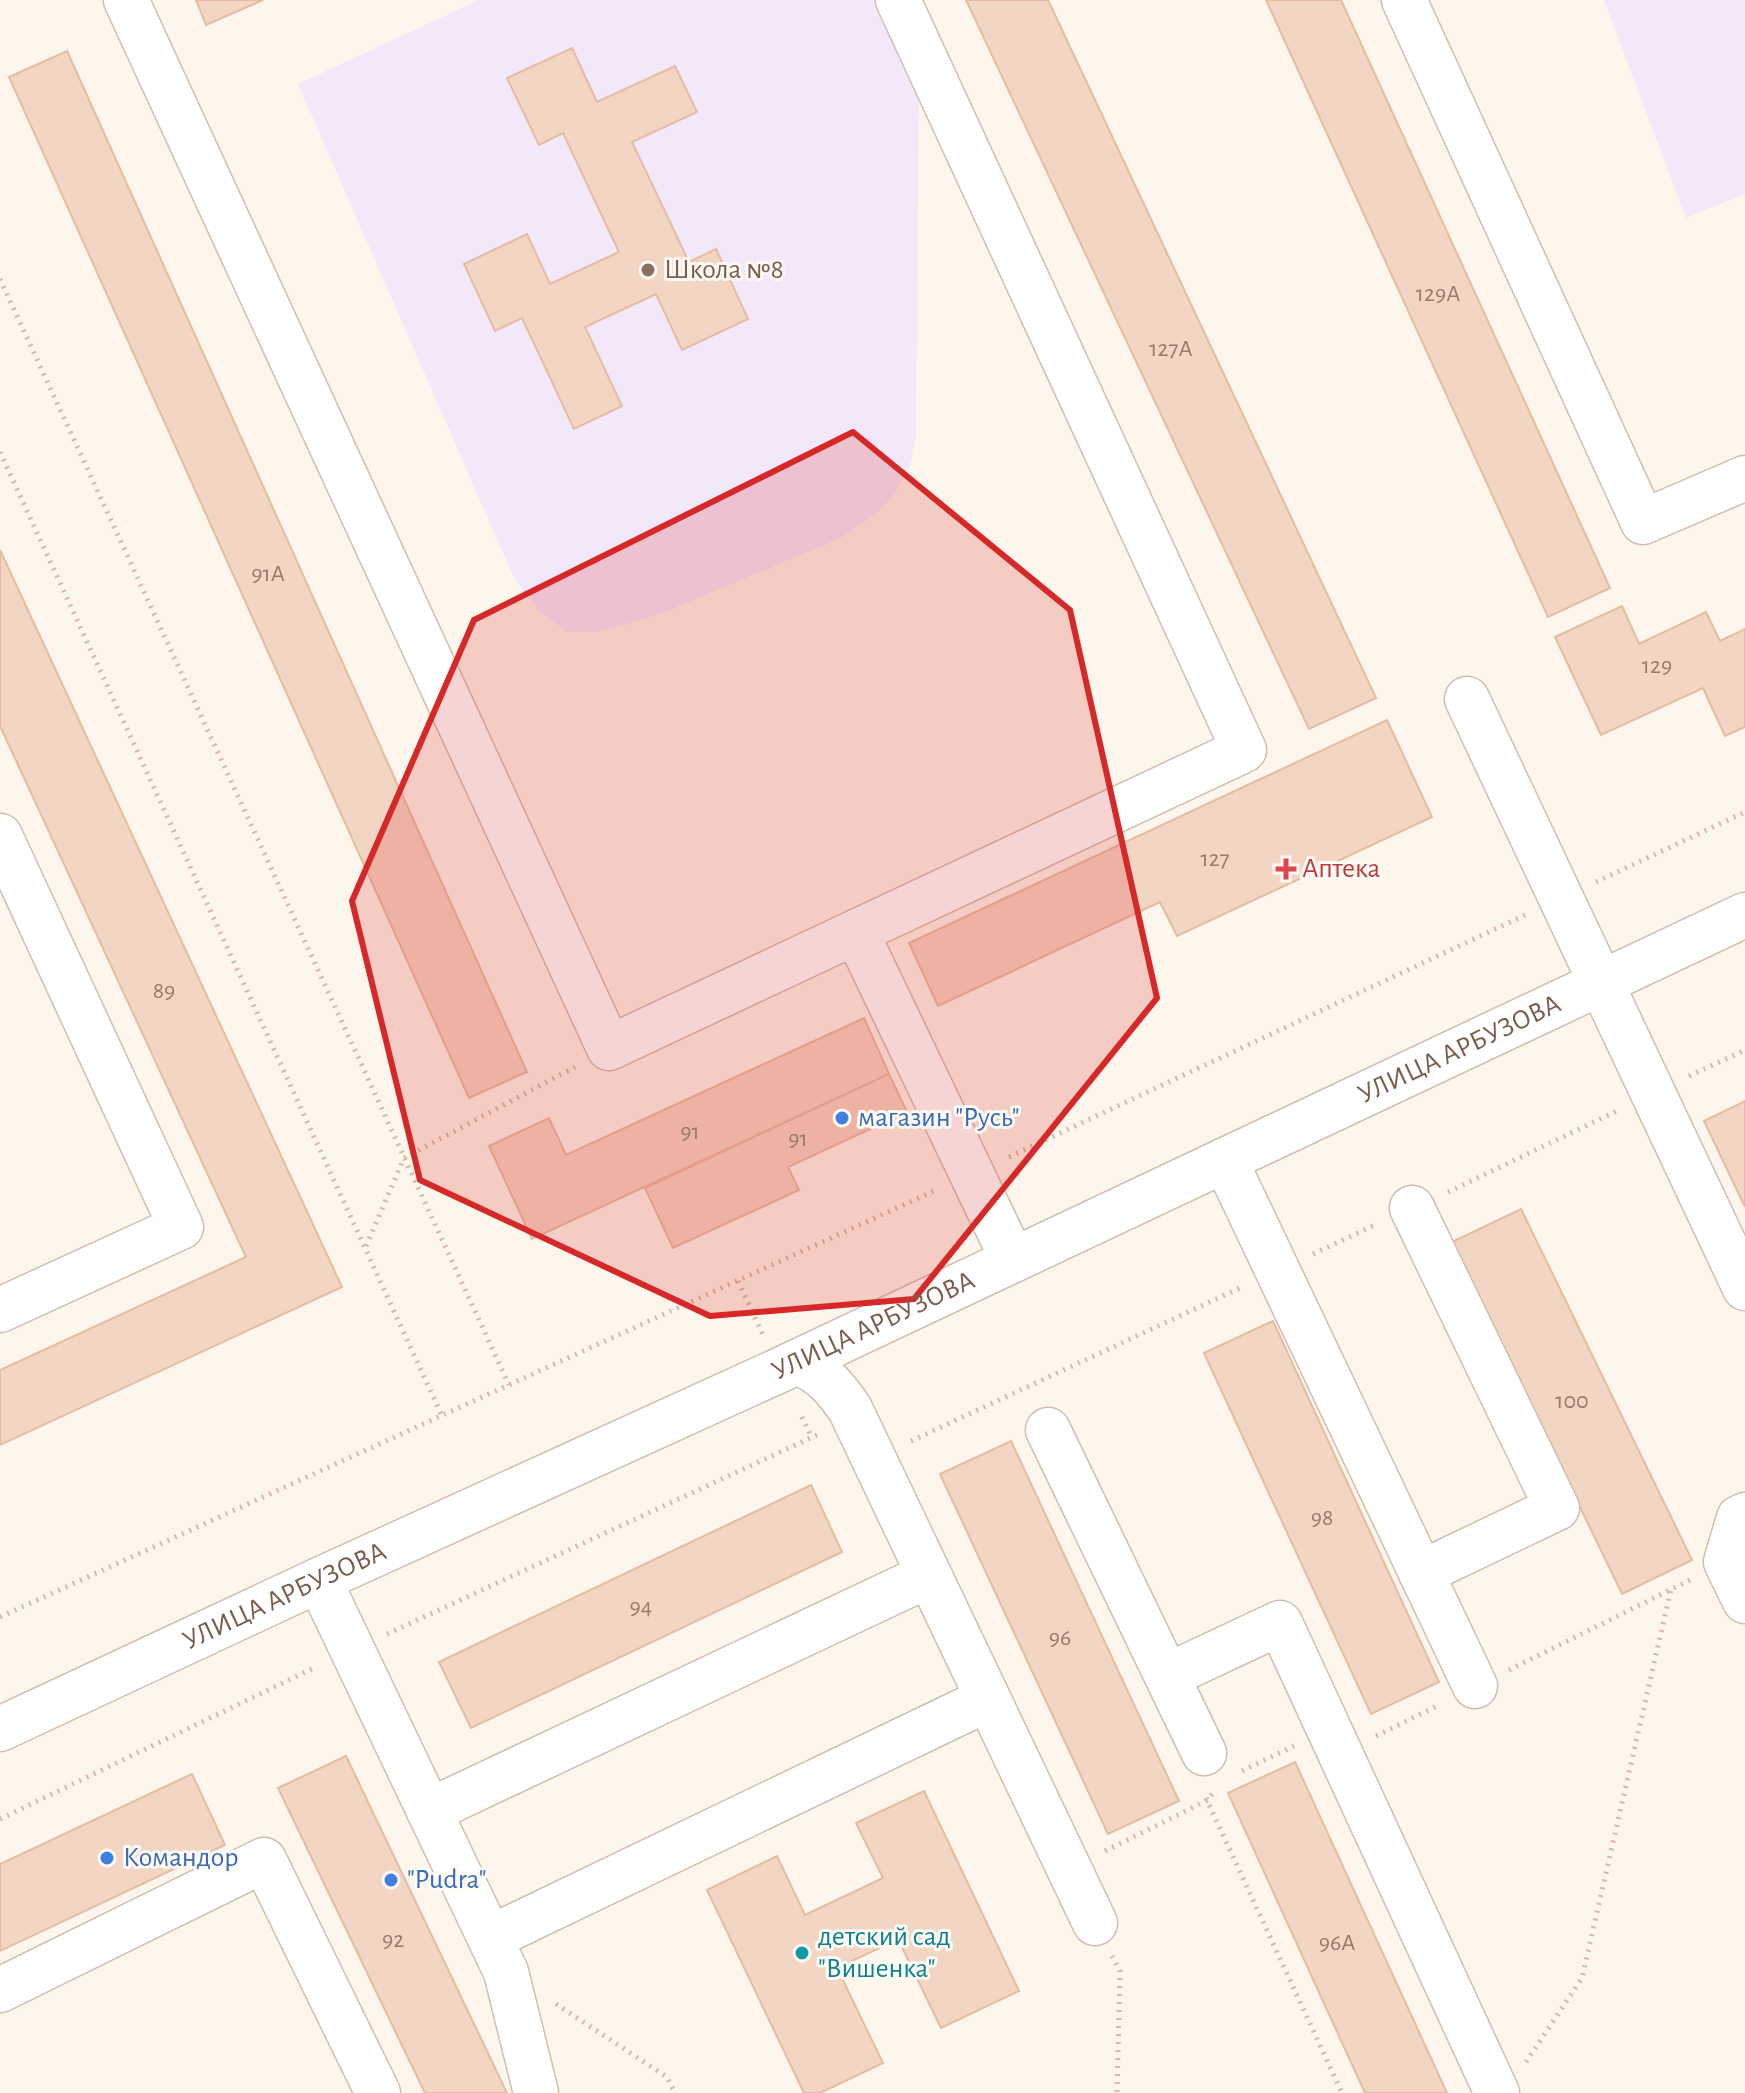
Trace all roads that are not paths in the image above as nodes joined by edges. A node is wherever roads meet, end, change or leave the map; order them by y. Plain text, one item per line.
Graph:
1 (126, 0) edge
2 (898, 0) edge
3 (1404, 0) edge
4 (1745, 478) edge
5 (1467, 699) dead end
6 (0, 836) edge
7 (1745, 915) edge
8 (856, 932) junction
9 (1600, 983) junction
10 (1225, 1160) junction
11 (1412, 1208) dead end
12 (1013, 1260) junction
13 (1745, 1288) edge
14 (0, 1310) edge
15 (851, 1337) junction
16 (797, 1362) junction
17 (852, 1414) junction
18 (1048, 1430) dead end
19 (1745, 1515) edge
20 (1421, 1573) junction
21 (929, 1575) junction
22 (319, 1580) junction
23 (1745, 1601) edge
24 (1167, 1676) junction
25 (1475, 1686) road end
26 (988, 1699) junction
27 (0, 1729) edge
28 (1220, 1772) road end
29 (429, 1811) junction
30 (1095, 1923) road end
31 (498, 1955) junction
32 (0, 1990) edge
33 (1510, 2080) edge
34 (378, 2093) edge
35 (536, 2093) edge

1 - 8 street
2 - 8 street
3 - 4 street
5 - 9 street
6 - 14 street
7 - 9 street, УЛИЦА АРБУЗОВА
8 - 12 street
9 - 10 street, УЛИЦА АРБУЗОВА
9 - 13 street
10 - 12 street, УЛИЦА АРБУЗОВА
10 - 20 street
11 - 20 street
12 - 15 street, УЛИЦА АРБУЗОВА
15 - 16 street, УЛИЦА АРБУЗОВА
15 - 17 street
16 - 17 street
16 - 22 street, УЛИЦА АРБУЗОВА
17 - 21 street
18 - 24 street
19 - 23 street
20 - 25 street
21 - 26 street
21 - 29 street
22 - 27 street, УЛИЦА АРБУЗОВА
22 - 29 street
24 - 28 street
24 - 33 street
26 - 30 street
26 - 31 street
29 - 31 street
31 - 35 street
32 - 34 street

